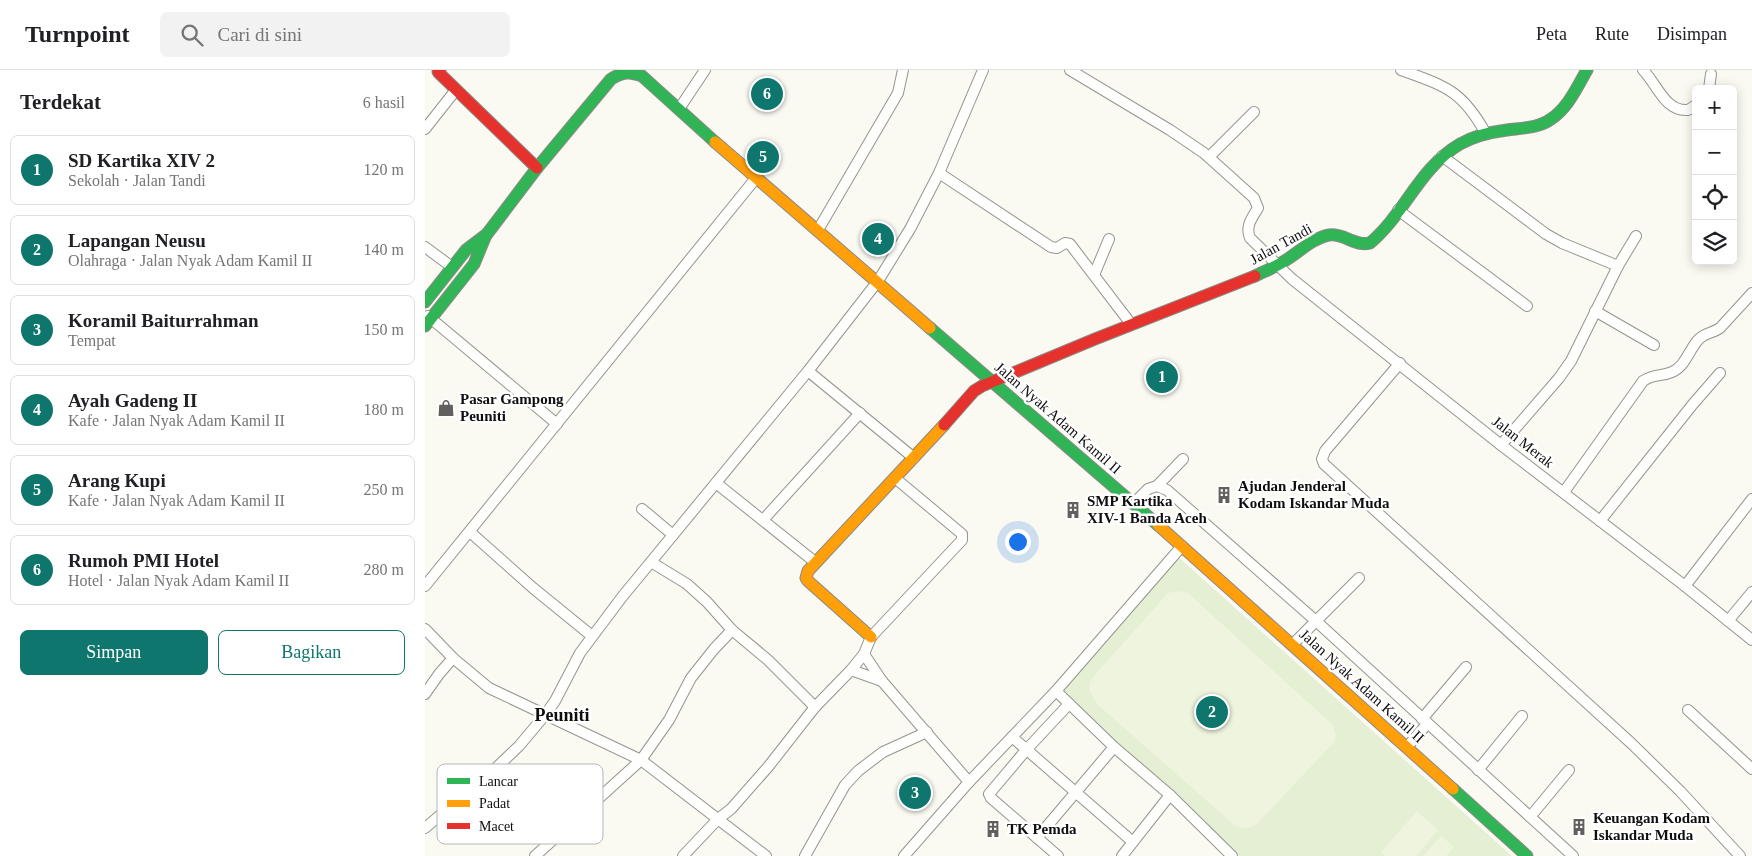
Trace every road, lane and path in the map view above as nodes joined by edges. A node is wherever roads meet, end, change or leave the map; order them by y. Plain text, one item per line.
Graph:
1 (705, 70) edge
2 (903, 70) edge
3 (983, 70) edge
4 (1070, 70) edge
5 (1401, 70) edge
6 (1587, 70) edge
7 (1643, 70) edge
8 (438, 71) edge
9 (631, 71) edge
10 (1711, 74) dead end
11 (1710, 85) edge
12 (455, 90) junction
13 (1692, 108) edge
14 (679, 109) junction
15 (1254, 112) dead end
16 (425, 129) edge
17 (1486, 134) junction
18 (1443, 156) junction
19 (1209, 157) junction
20 (537, 168) junction
21 (939, 173) junction
22 (756, 178) junction
23 (1399, 210) junction
24 (818, 230) junction
25 (487, 234) junction
26 (1636, 236) dead end
27 (1109, 238) dead end
28 (425, 248) edge
29 (1278, 265) junction
30 (1618, 266) junction
31 (453, 267) junction
32 (1094, 275) junction
33 (878, 281) junction
34 (1752, 293) edge
35 (425, 302) edge
36 (1527, 306) dead end
37 (1595, 311) junction
38 (427, 319) edge
39 (1131, 324) junction
40 (1653, 346) dead end
41 (1400, 363) junction
42 (807, 371) junction
43 (1720, 373) dead end
44 (992, 382) junction
45 (860, 413) junction
46 (557, 424) junction
47 (1501, 445) junction
48 (915, 458) junction
49 (1183, 459) dead end
50 (895, 478) junction
51 (716, 483) junction
52 (1157, 486) junction
53 (1564, 492) junction
54 (1752, 499) edge
55 (1134, 503) junction
56 (642, 509) dead end
57 (763, 520) junction
58 (1599, 520) junction
59 (470, 532) junction
60 (673, 535) junction
61 (1182, 546) junction
62 (651, 562) junction
63 (815, 562) junction
64 (1359, 578) dead end
65 (425, 586) edge
66 (1685, 586) junction
67 (1752, 592) edge
68 (1315, 621) junction
69 (1728, 621) junction
70 (425, 629) edge
71 (733, 630) junction
72 (592, 636) junction
73 (871, 638) junction
74 (1752, 640) edge
75 (1293, 644) junction
76 (864, 654) junction
77 (453, 658) junction
78 (1467, 667) dead end
79 (851, 670) junction
80 (882, 681) junction
81 (1056, 691) junction
82 (425, 694) edge
83 (1069, 704) junction
84 (815, 707) junction
85 (1688, 710) dead end
86 (545, 715) junction
87 (1522, 716) dead end
88 (1425, 722) junction
89 (927, 732) junction
90 (1012, 737) junction
91 (1114, 747) junction
92 (1407, 747) junction
93 (1027, 749) junction
94 (641, 760) junction
95 (500, 764) edge
96 (1752, 769) edge
97 (1478, 770) junction
98 (1569, 770) dead end
99 (969, 782) junction
100 (1077, 793) junction
101 (603, 794) edge
102 (1171, 795) junction
103 (1530, 817) junction
104 (437, 818) edge
105 (718, 819) junction
106 (425, 828) edge
107 (1037, 838) junction
108 (1133, 842) junction
109 (548, 844) edge
110 (535, 856) edge
111 (683, 856) edge
112 (766, 856) edge
113 (805, 856) edge
114 (904, 856) edge
115 (1058, 856) edge
116 (1122, 856) edge
117 (1232, 856) edge
118 (1527, 856) edge
119 (1573, 856) edge
120 (1740, 856) edge

1 - 14 street
2 - 24 street
3 - 21 street
4 - 19 street
5 - 17 street
6 - 17 street, Jalan Tandi
7 - 13 street
8 - 12 street
9 - 14 street, Jalan Nyak Adam Kamil II
9 - 20 street
10 - 11 street
12 - 16 street
12 - 20 street
14 - 22 street, Jalan Nyak Adam Kamil II
15 - 19 street
17 - 18 street, Jalan Tandi
18 - 23 street, Jalan Tandi
18 - 30 street
19 - 29 street, Jalan Merak
20 - 25 street
21 - 32 street
21 - 33 street
22 - 24 street, Jalan Nyak Adam Kamil II
22 - 46 street
23 - 29 street, Jalan Tandi
23 - 36 street
24 - 33 street, Jalan Nyak Adam Kamil II
25 - 31 street
25 - 38 street
26 - 30 street
27 - 32 street
28 - 31 street
29 - 39 street, Jalan Tandi
29 - 41 street, Jalan Merak
30 - 37 street
31 - 35 street
32 - 39 street
33 - 42 street
33 - 44 street, Jalan Nyak Adam Kamil II
34 - 53 street
37 - 40 street
37 - 47 street
38 - 46 street
39 - 44 street, Jalan Tandi
41 - 47 street, Jalan Merak
41 - 120 street
42 - 45 street
42 - 51 street
43 - 58 street
44 - 48 street, Jalan Tandi
44 - 55 street, Jalan Nyak Adam Kamil II
45 - 48 street
45 - 57 street
46 - 59 street
47 - 53 street, Jalan Merak
48 - 50 street, Jalan Tandi
49 - 52 street
50 - 63 street, Jalan Tandi
50 - 73 street
51 - 57 street
51 - 60 street
52 - 55 street
52 - 68 street
53 - 58 street, Jalan Merak
54 - 66 street
55 - 61 street, Jalan Nyak Adam Kamil II
56 - 60 street
57 - 63 street
58 - 66 street, Jalan Merak
59 - 65 street
59 - 72 street
60 - 62 street
61 - 75 street, Jalan Nyak Adam Kamil II
61 - 81 street
62 - 71 street
62 - 72 street
63 - 73 street
64 - 68 street
66 - 69 street, Jalan Merak
67 - 69 street
68 - 75 street
68 - 88 street
69 - 74 street, Jalan Merak
70 - 77 street
71 - 84 street
71 - 94 street
72 - 86 street
73 - 76 street
75 - 92 street, Jalan Nyak Adam Kamil II
76 - 79 street
76 - 80 street
77 - 82 street
77 - 86 street
78 - 88 street
79 - 80 street
79 - 84 street
80 - 89 street
81 - 83 street
81 - 90 street
83 - 91 street
83 - 93 street
84 - 105 street
85 - 96 street
86 - 94 street
86 - 95 street
87 - 97 street
88 - 92 street
88 - 97 street
89 - 99 street
89 - 113 street
90 - 93 street
90 - 99 street
91 - 100 street
91 - 102 street
92 - 118 street, Jalan Nyak Adam Kamil II
93 - 100 street
93 - 107 street
94 - 101 street
94 - 105 street
97 - 103 street
98 - 103 street
99 - 114 street
100 - 107 street
100 - 108 street
102 - 108 street
102 - 117 street
103 - 119 street
104 - 106 street
105 - 111 street
105 - 112 street
107 - 115 street
108 - 116 street
109 - 110 street

